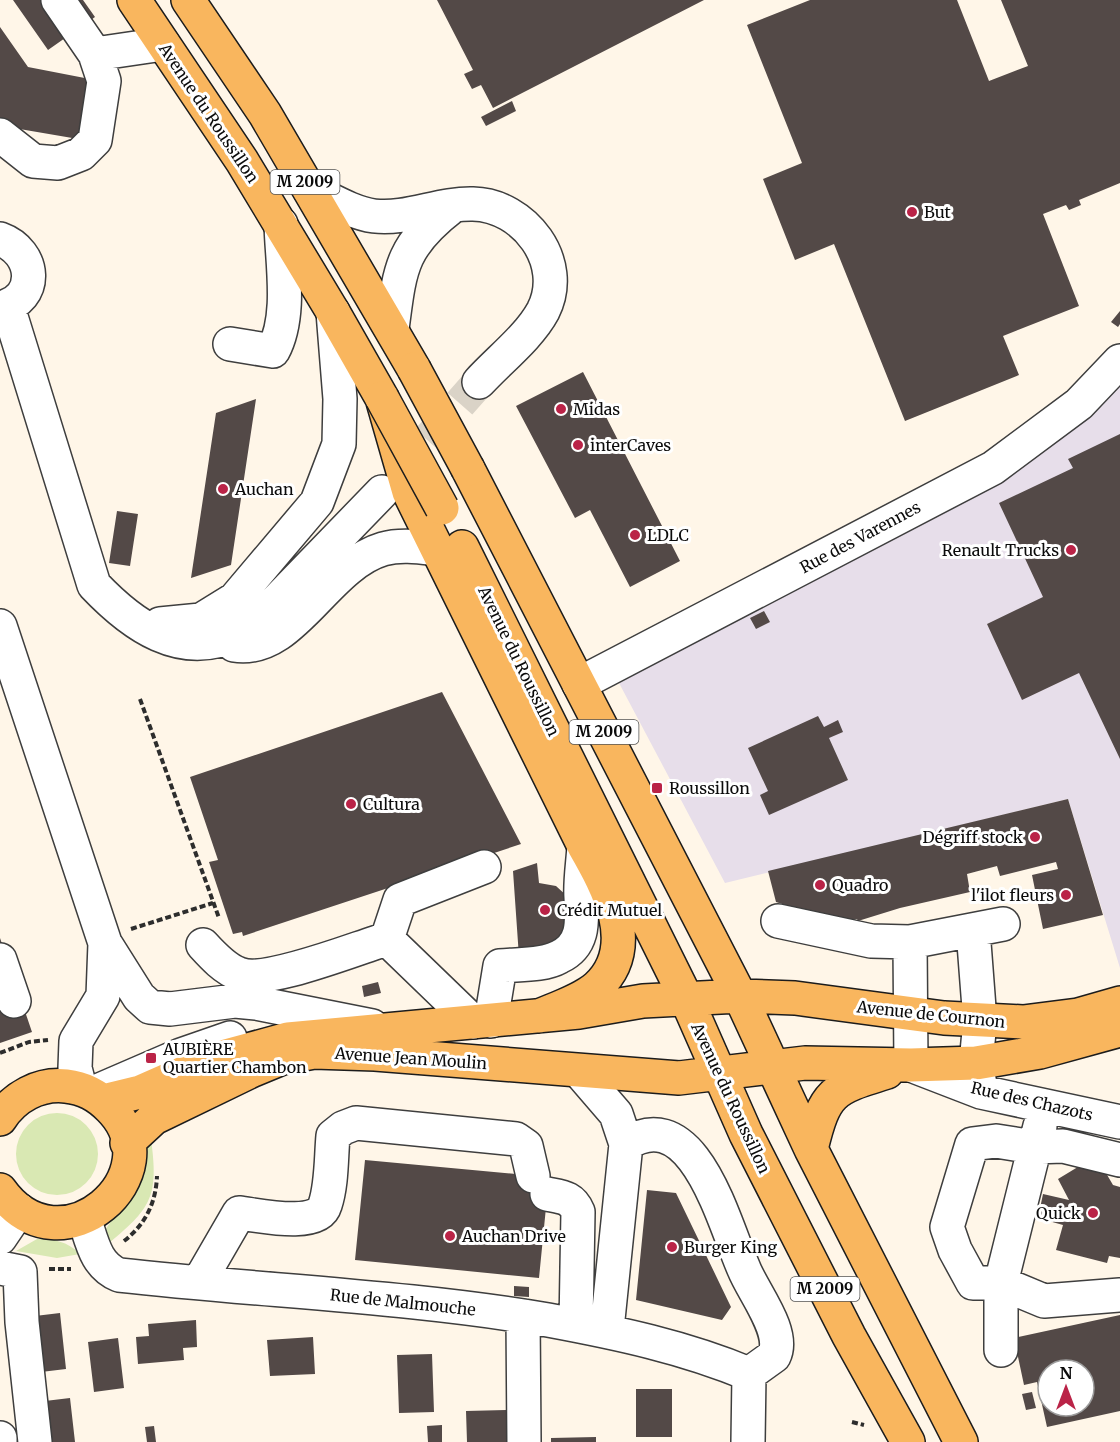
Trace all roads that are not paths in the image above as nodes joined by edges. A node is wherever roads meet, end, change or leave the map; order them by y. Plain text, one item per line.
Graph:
1 (58, 0) edge
2 (134, 0) edge
3 (189, 0) edge
4 (163, 44) junction
5 (95, 54) junction
6 (0, 135) edge
7 (310, 190) junction
8 (454, 205) junction
9 (281, 224) junction
10 (0, 239) edge
11 (4, 307) edge
12 (333, 312) junction
13 (392, 329) junction
14 (230, 344) dead end
15 (1120, 361) edge
16 (479, 382) tunnel mouth
17 (382, 398) junction
18 (382, 492) tunnel mouth
19 (438, 549) junction
20 (135, 623) junction
21 (0, 626) edge
22 (211, 641) junction
23 (579, 684) junction
24 (605, 866) junction
25 (484, 867) dead end
26 (778, 921) dead end
27 (387, 939) junction
28 (910, 942) junction
29 (105, 943) junction
30 (210, 952) road end
31 (0, 960) edge
32 (740, 996) junction
33 (686, 998) junction
34 (14, 1001) dead end
35 (1120, 1003) edge
36 (912, 1014) junction
37 (539, 1016) junction
38 (980, 1021) junction
39 (482, 1022) junction
40 (389, 1028) junction
41 (1120, 1030) edge
42 (771, 1065) junction
43 (910, 1065) junction
44 (579, 1071) junction
45 (718, 1076) junction
46 (979, 1077) junction
47 (92, 1094) junction
48 (1045, 1107) junction
49 (0, 1119) edge
50 (1120, 1122) edge
51 (127, 1143) junction
52 (626, 1144) junction
53 (1034, 1147) junction
54 (812, 1149) junction
55 (1120, 1160) edge
56 (5, 1195) edge
57 (84, 1218) junction
58 (0, 1238) edge
59 (0, 1268) edge
60 (199, 1281) junction
61 (1001, 1283) junction
62 (1120, 1295) edge
63 (523, 1316) junction
64 (591, 1327) junction
65 (1000, 1350) dead end
66 (749, 1374) junction
67 (35, 1442) edge
68 (525, 1442) edge
69 (748, 1442) edge
70 (908, 1442) edge
71 (961, 1442) edge

1 - 5 street
2 - 4 main road, Avenue du Roussillon / M 2009
3 - 7 main road, M 2009
4 - 5 street
4 - 9 main road, Avenue du Roussillon / M 2009
5 - 6 street
7 - 8 street
7 - 13 main road, M 2009
8 - 13 street
8 - 16 street
9 - 12 main road, Avenue du Roussillon / M 2009
9 - 14 street
10 - 11 street
11 - 20 street
12 - 17 main road, Avenue du Roussillon / M 2009
12 - 20 street
13 - 23 main road, M 2009, bridge
15 - 23 street, Rue des Varennes
17 - 19 main road
17 - 24 main road, Avenue du Roussillon / M 2009, bridge
18 - 22 street
19 - 22 street
19 - 24 main road
20 - 22 street
21 - 29 street
23 - 32 main road, M 2009
24 - 33 main road, Avenue du Roussillon / M 2009
24 - 37 main road
24 - 39 street
25 - 27 street
26 - 28 street
27 - 30 street
27 - 39 street
28 - 36 street
28 - 38 street
29 - 40 street
29 - 47 street
31 - 34 street
32 - 33 main road, Avenue de Cournon
32 - 36 main road, Avenue de Cournon
32 - 42 main road, M 2009
33 - 37 main road, Avenue Jean Moulin
33 - 45 main road, Avenue du Roussillon / M 2009
35 - 38 main road, Avenue de Cournon
36 - 38 main road, Avenue de Cournon
36 - 43 street
37 - 39 main road, Avenue Jean Moulin
38 - 46 street
39 - 40 main road, Avenue Jean Moulin
40 - 47 main road, Avenue Jean Moulin
41 - 46 main road
42 - 43 main road
42 - 45 main road, Avenue Jean Moulin
42 - 54 main road, M 2009
43 - 46 main road
43 - 54 main road
44 - 45 main road, Avenue Jean Moulin
44 - 51 main road, Avenue Jean Moulin
44 - 52 street
45 - 70 main road, Avenue du Roussillon / M 2009
46 - 48 street, Rue des Chazots
47 - 49 main road, Avenue Jean Moulin
47 - 51 main road
48 - 50 street, Rue des Chazots
48 - 53 street
51 - 57 main road
52 - 64 street
52 - 66 street
53 - 55 street
53 - 61 street
53 - 61 street
54 - 71 main road, M 2009
56 - 57 main road
56 - 58 street
57 - 60 street, Rue de Malmouche
59 - 67 street
60 - 63 street, Rue de Malmouche
60 - 64 street
61 - 62 street
61 - 65 street
63 - 64 street, Rue de Malmouche
63 - 68 street
64 - 66 street, Rue de Malmouche
66 - 69 street

